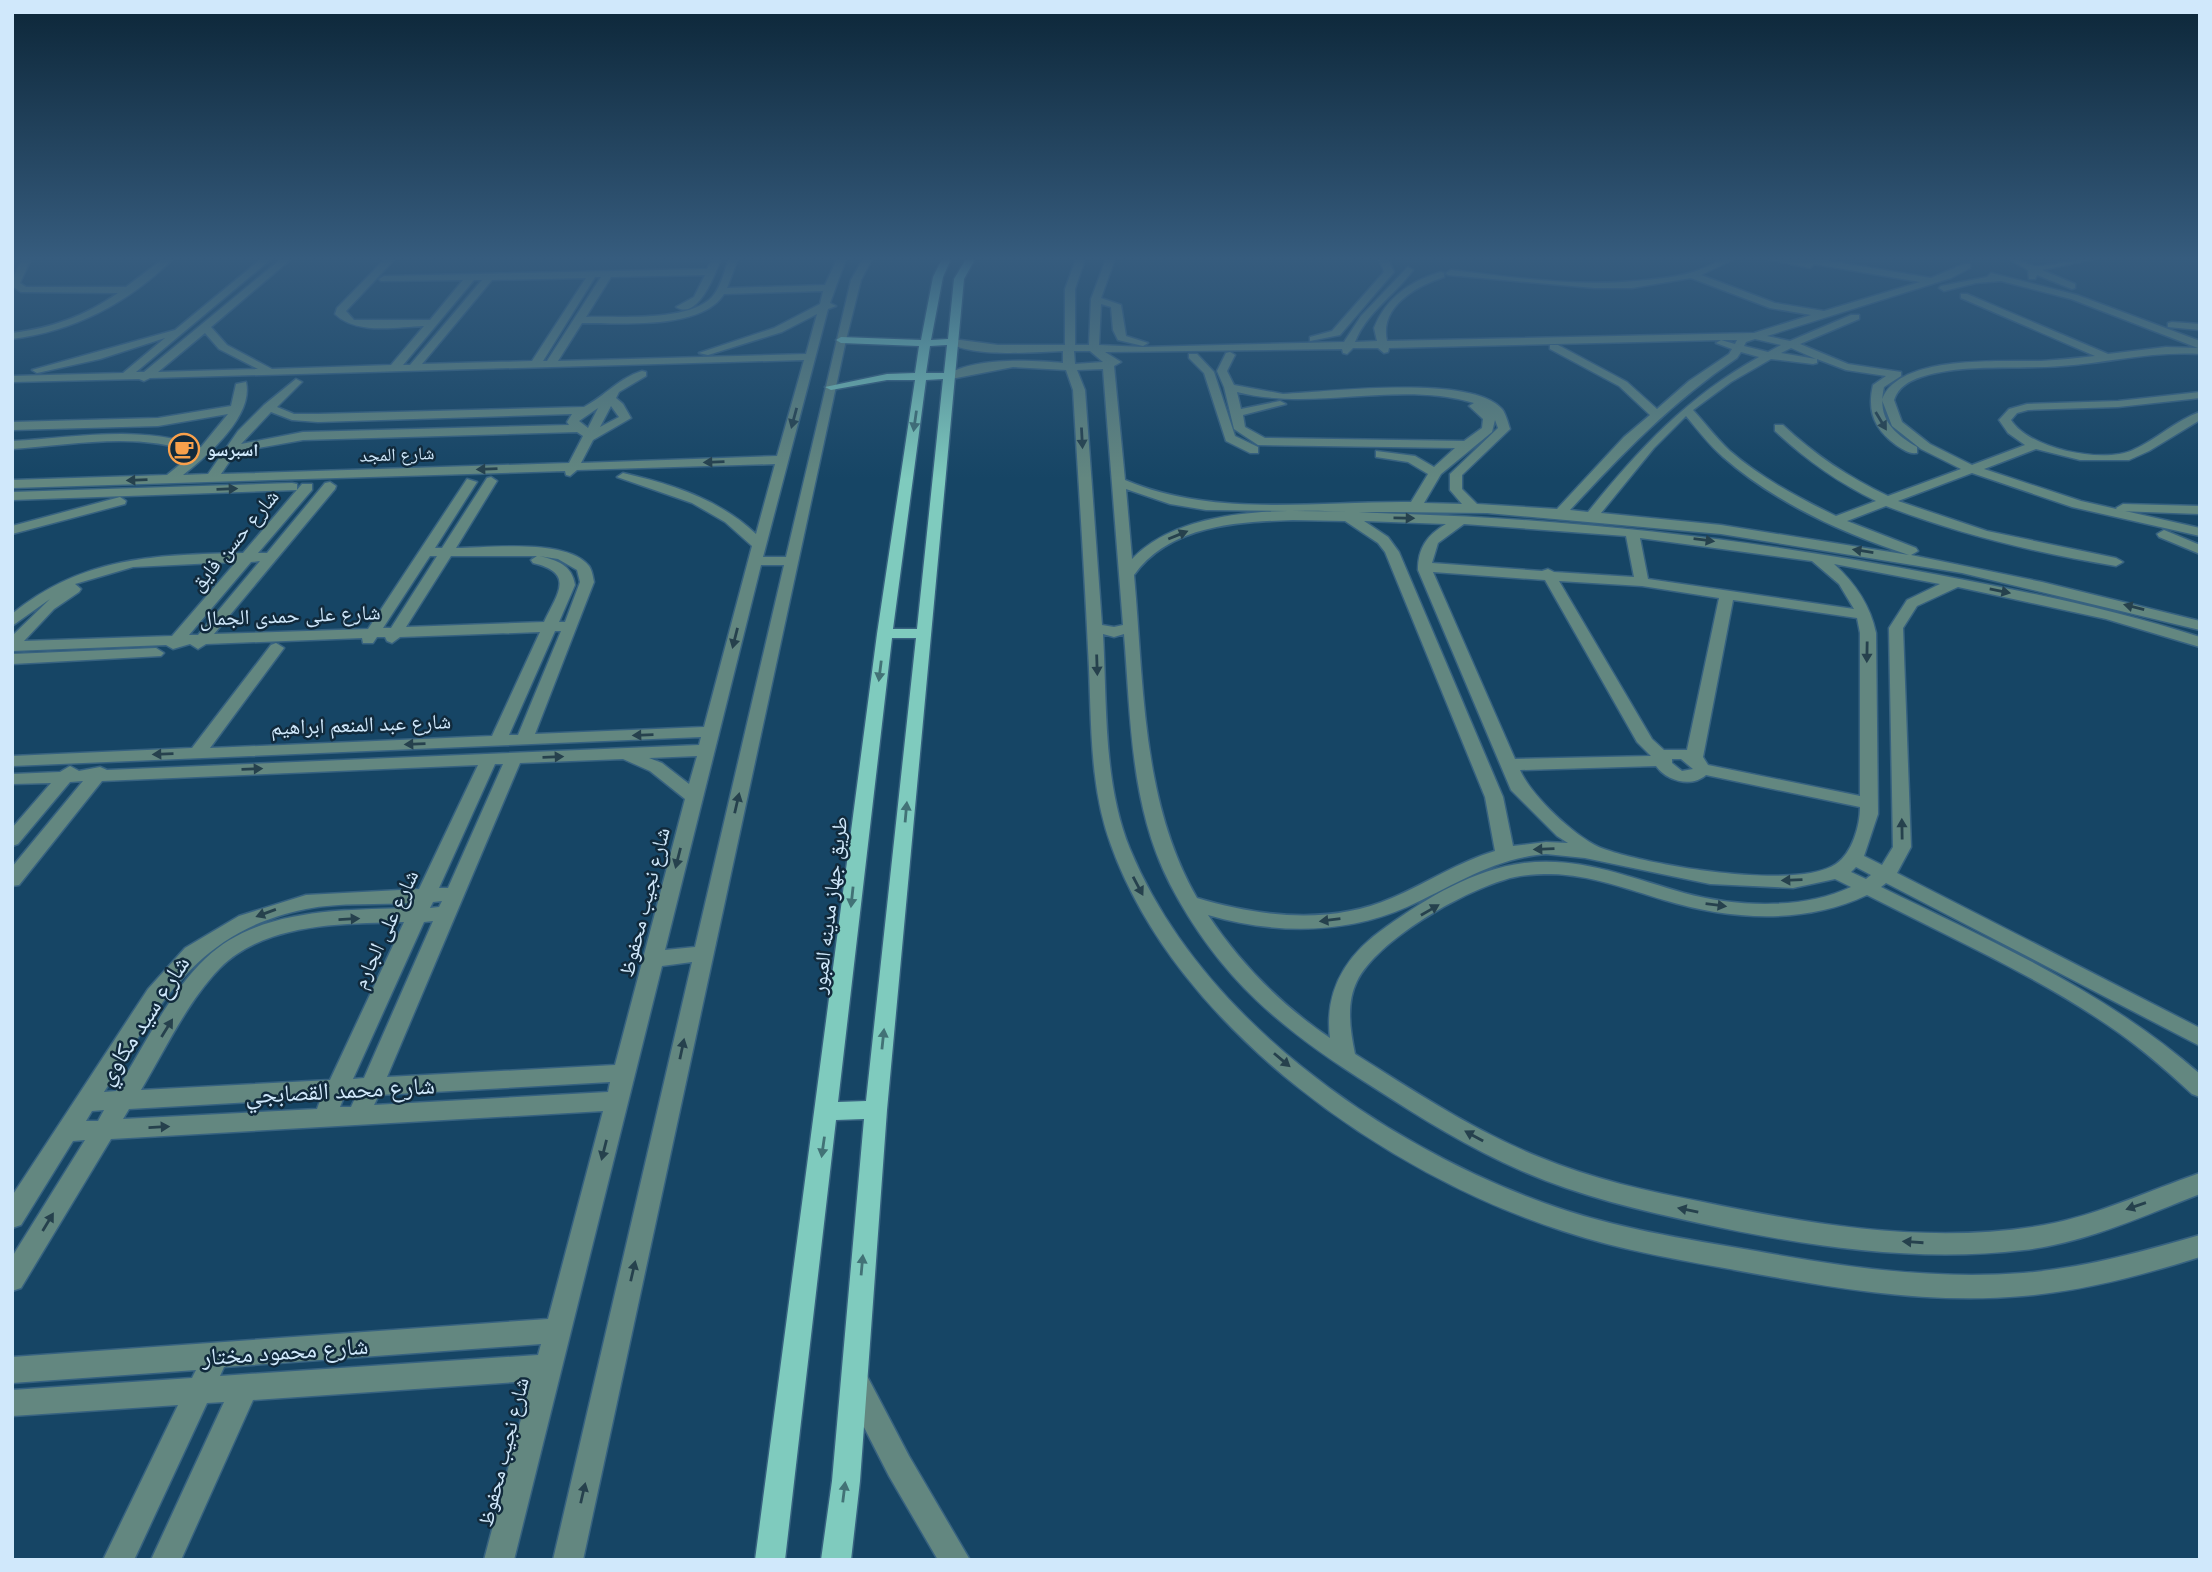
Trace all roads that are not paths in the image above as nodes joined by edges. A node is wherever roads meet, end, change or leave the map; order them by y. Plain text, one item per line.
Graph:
1 (169, 332) edge
2 (178, 332) edge
3 (199, 332) edge
4 (210, 332) edge
5 (425, 332) edge
6 (443, 332) edge
7 (556, 332) edge
8 (570, 332) edge
9 (772, 332) edge
10 (817, 332) edge
11 (843, 332) edge
12 (927, 332) edge
13 (954, 332) edge
14 (1070, 332) edge
15 (1088, 332) edge
16 (1096, 332) edge
17 (1118, 332) edge
18 (1337, 332) edge
19 (1357, 332) edge
20 (1381, 332) edge
21 (1770, 332) edge
22 (1793, 332) edge
23 (1817, 332) edge
24 (2049, 332) edge
25 (2167, 332) edge
26 (1755, 336) junction
27 (1805, 337) junction
28 (841, 340) junction
29 (953, 342) junction
30 (925, 344) junction
31 (1790, 344) junction
32 (2200, 345) edge
33 (1070, 347) junction
34 (1382, 347) junction
35 (1554, 347) junction
36 (1347, 348) junction
37 (1735, 351) junction
38 (2200, 351) edge
39 (1230, 355) junction
40 (1770, 355) junction
41 (1193, 356) junction
42 (2104, 356) junction
43 (1100, 357) junction
44 (670, 361) junction
45 (1754, 362) junction
46 (809, 363) junction
47 (535, 365) junction
48 (550, 365) junction
49 (413, 368) junction
50 (394, 369) junction
51 (277, 372) junction
52 (642, 374) junction
53 (1896, 374) junction
54 (125, 376) junction
55 (146, 376) junction
56 (922, 376) junction
57 (951, 376) junction
58 (12, 377) edge
59 (296, 383) junction
60 (242, 384) junction
61 (1879, 385) junction
62 (112, 387) junction
63 (133, 387) junction
64 (831, 387) junction
65 (1230, 387) junction
66 (611, 388) junction
67 (12, 390) edge
68 (2200, 395) edge
69 (1096, 400) junction
70 (268, 407) junction
71 (236, 409) junction
72 (583, 410) junction
73 (1687, 410) junction
74 (1236, 413) junction
75 (1656, 414) junction
76 (2200, 415) edge
77 (12, 426) edge
78 (577, 428) junction
79 (1779, 428) dead end
80 (591, 436) junction
81 (12, 445) edge
82 (1466, 445) junction
83 (2036, 445) junction
84 (232, 449) junction
85 (202, 452) junction
86 (781, 466) junction
87 (420, 471) junction
88 (1966, 471) junction
89 (570, 472) junction
90 (1433, 472) junction
91 (623, 477) junction
92 (212, 478) junction
93 (170, 479) junction
94 (491, 481) junction
95 (1116, 481) junction
96 (471, 482) junction
97 (12, 484) edge
98 (411, 484) junction
99 (330, 486) junction
100 (307, 487) junction
101 (180, 491) junction
102 (12, 496) edge
103 (1887, 500) junction
104 (2069, 501) junction
105 (1416, 506) junction
106 (2200, 510) edge
107 (1237, 513) junction
108 (1560, 513) junction
109 (1467, 514) junction
110 (1514, 516) junction
111 (1591, 516) junction
112 (1350, 517) junction
113 (1837, 520) junction
114 (12, 530) edge
115 (1632, 532) junction
116 (2200, 532) edge
117 (2200, 550) edge
118 (757, 553) junction
119 (422, 556) junction
120 (444, 556) junction
121 (1814, 556) junction
122 (791, 561) junction
123 (2116, 562) dead end
124 (266, 563) junction
125 (242, 564) junction
126 (1425, 567) junction
127 (583, 568) junction
128 (565, 572) junction
129 (1974, 572) junction
130 (1548, 573) junction
131 (1126, 576) junction
132 (1643, 582) junction
133 (1957, 583) junction
134 (1727, 593) junction
135 (1865, 615) junction
136 (12, 622) edge
137 (2200, 626) edge
138 (1132, 627) junction
139 (1095, 628) junction
140 (568, 631) junction
141 (546, 632) junction
142 (923, 633) junction
143 (885, 634) junction
144 (392, 638) junction
145 (368, 639) junction
146 (177, 640) junction
147 (2200, 642) edge
148 (12, 645) edge
149 (196, 645) junction
150 (276, 648) junction
151 (166, 653) junction
152 (12, 659) edge
153 (524, 740) junction
154 (499, 741) junction
155 (708, 741) junction
156 (197, 753) junction
157 (624, 754) junction
158 (113, 757) junction
159 (81, 758) junction
160 (514, 758) junction
161 (489, 759) junction
162 (1662, 759) junction
163 (12, 761) edge
164 (1698, 764) junction
165 (1507, 765) junction
166 (97, 776) junction
167 (65, 777) junction
168 (12, 779) edge
169 (694, 797) junction
170 (1868, 803) junction
171 (12, 840) edge
172 (1594, 851) junction
173 (1505, 854) junction
174 (1853, 858) junction
175 (1668, 871) junction
176 (1836, 872) junction
177 (1887, 874) junction
178 (1449, 877) junction
179 (12, 880) edge
180 (1867, 888) junction
181 (1465, 890) junction
182 (426, 895) junction
183 (1669, 895) junction
184 (1192, 903) junction
185 (451, 904) junction
186 (416, 916) junction
187 (703, 954) junction
188 (653, 959) junction
189 (2200, 1038) edge
190 (1345, 1059) junction
191 (624, 1073) junction
192 (372, 1086) junction
193 (337, 1088) junction
194 (2200, 1088) edge
195 (123, 1100) junction
196 (616, 1101) junction
197 (86, 1102) junction
198 (876, 1110) junction
199 (828, 1111) junction
200 (359, 1115) junction
201 (324, 1117) junction
202 (104, 1130) junction
203 (66, 1132) junction
204 (2200, 1183) edge
205 (16, 1206) edge
206 (2200, 1246) edge
207 (12, 1280) edge
208 (557, 1331) junction
209 (216, 1356) junction
210 (548, 1367) junction
211 (12, 1370) edge
212 (852, 1376) junction
213 (245, 1388) junction
214 (200, 1390) junction
215 (12, 1403) edge
216 (118, 1560) edge
217 (166, 1560) edge
218 (499, 1560) edge
219 (568, 1560) edge
220 (770, 1560) edge
221 (836, 1560) edge
222 (955, 1560) edge

1 - 58 street
2 - 54 street
3 - 55 street
4 - 51 street
5 - 50 street
6 - 49 street
7 - 47 street
8 - 48 street
9 - 44 street
10 - 46 street, شارع نجيب محفوظ
11 - 28 street
12 - 30 main road, طريق جهاز مدينه العبور
13 - 29 main road
14 - 33 street
15 - 33 street
16 - 43 street
17 - 18 street
19 - 36 street
20 - 34 street
21 - 26 street
22 - 27 street
23 - 27 street
24 - 42 street
25 - 32 street
26 - 31 street
26 - 34 street
26 - 37 street
27 - 31 street
28 - 30 main road
28 - 64 street
29 - 30 main road
29 - 33 street
29 - 57 main road
30 - 56 main road, طريق جهاز مدينه العبور
31 - 40 street
31 - 53 street
33 - 43 street
33 - 43 street
33 - 57 street
33 - 69 street
34 - 35 street
34 - 36 street
35 - 37 street
35 - 75 street
36 - 39 street
36 - 43 street
37 - 40 street
37 - 45 street
37 - 75 street
38 - 42 street
39 - 41 street
39 - 65 street
40 - 45 street
40 - 61 street
41 - 43 street
41 - 90 street
42 - 53 street
42 - 88 street
43 - 69 street
44 - 46 street
44 - 48 street
45 - 73 street
46 - 52 street
46 -> 86 street, شارع نجيب محفوظ
47 - 48 street
47 - 49 street
49 - 50 street
50 - 51 street
51 - 55 street
52 - 59 street
52 - 66 street
53 - 61 street
54 - 55 street
54 - 58 street
54 - 62 street
55 - 63 street
56 - 57 main road
56 - 64 main road
56 -> 143 main road, طريق جهاز مدينه العبور
57 - 142 main road
59 - 60 street
59 - 70 street
60 - 63 street
60 - 71 street
61 -> 88 street
62 - 63 street
62 - 67 street
64 - 122 street
65 - 74 street
65 - 109 street
66 - 72 street
66 - 80 street
66 - 80 street
68 - 83 street
69 - 95 street
69 -> 139 street
70 - 72 street
70 - 84 street
71 - 77 street
71 - 85 street
72 - 78 street
73 - 111 street
73 - 113 street
74 - 82 street
74 - 82 street
75 - 108 street
76 - 83 street
78 - 80 street
78 - 84 street
79 - 103 street
80 - 89 street
81 - 85 street
82 - 90 street
83 - 88 street
84 - 92 street
85 - 93 street
86 -> 89 street, شارع المجد
86 - 91 street, شارع المجد
86 - 118 street, شارع نجيب محفوظ
89 -> 87 street, شارع المجد
87 - 92 street, شارع المجد
87 - 98 street
88 - 103 street
88 - 104 street
88 - 117 street
89 - 91 street, شارع المجد
89 - 94 street, شارع المجد
90 - 105 street
91 - 118 street
92 - 93 street, شارع المجد
93 -> 97 street, شارع المجد
94 - 96 street, شارع المجد
94 - 120 street
95 - 107 street
95 - 131 street
96 - 98 street, شارع المجد
96 - 119 street
98 - 99 street, شارع المجد
99 - 100 street, شارع المجد
99 - 124 street, شارع حسن فايق
101 -> 100 street, شارع المجد
100 - 125 street, شارع حسن فايق
101 - 102 street, شارع المجد
101 - 114 street
103 - 113 street
103 - 123 street
104 - 106 street
104 - 116 street
105 - 107 street
105 - 109 street
107 - 112 street
131 -> 107 street
108 - 110 street
108 - 111 street
109 - 110 street
112 -> 109 street
109 - 126 street
110 - 115 street
129 -> 111 street
112 - 173 street
113 - 129 street
115 -> 121 street
115 - 132 street
118 - 122 street
118 -> 155 street, شارع نجيب محفوظ
119 - 120 street
119 - 145 street
120 - 127 street
120 - 128 street
120 - 144 street
121 - 133 street
121 - 135 street
187 -> 122 street
124 - 125 street
124 - 149 street, شارع حسن فايق
125 - 136 street
125 - 146 street, شارع حسن فايق
125 - 148 street
126 - 130 street
126 - 165 street
127 - 128 street
127 - 140 street
128 - 141 street
137 -> 129 street
130 - 132 street
130 - 162 street
131 - 138 street
132 - 134 street
133 -> 147 street
177 -> 133 street
134 - 135 street
134 - 164 street
135 -> 170 street
138 - 139 street
138 - 184 street
139 -> 206 street
140 - 141 street, شارع على حمدى الجمال
140 - 153 street
141 - 144 street, شارع على حمدى الجمال
141 - 154 street
142 - 143 main road
198 -> 142 main road
143 -> 199 main road, طريق جهاز مدينه العبور
144 - 145 street, شارع على حمدى الجمال
145 - 149 street, شارع على حمدى الجمال
145 - 150 street, شارع على حمدى الجمال
146 - 148 street, شارع على حمدى الجمال
146 - 149 street, شارع على حمدى الجمال
146 - 151 street, شارع حسن فايق
149 - 150 street, شارع على حمدى الجمال
149 - 151 street, شارع على حمدى الجمال
150 - 156 street
151 - 152 street, شارع على حمدى الجمال
153 - 154 street, شارع عبد المنعم ابراهيم
155 -> 153 street, شارع عبد المنعم ابراهيم
154 -> 156 street, شارع عبد المنعم ابراهيم
155 - 157 street, شارع عبد المنعم ابراهيم
155 - 169 street, شارع نجيب محفوظ
156 -> 158 street, شارع عبد المنعم ابراهيم
160 -> 157 street, شارع عبد المنعم ابراهيم
157 - 169 street
158 - 159 street, شارع عبد المنعم ابراهيم
158 - 166 street
159 - 163 street, شارع عبد المنعم ابراهيم
159 - 167 street
160 - 161 street, شارع عبد المنعم ابراهيم
160 - 185 street
166 -> 161 street, شارع عبد المنعم ابراهيم
161 - 182 street, شارع على الجارم
162 - 164 street
162 - 165 street
164 - 170 street
165 - 172 street
166 - 167 street, شارع عبد المنعم ابراهيم
166 - 179 street
167 - 168 street, شارع عبد المنعم ابراهيم
167 - 171 street
169 -> 188 street, شارع نجيب محفوظ
170 - 174 street
172 -> 173 street
172 - 175 street
173 - 178 street
174 - 176 street
174 - 177 street
176 -> 175 street
175 - 183 street
176 - 180 street
177 - 180 street
177 - 189 street
178 - 181 street
178 -> 184 street
183 -> 180 street
180 - 194 street
181 - 183 street
190 -> 181 street
182 - 185 street, شارع سيد مكاوي
182 - 186 street, شارع على الجارم
182 -> 197 street, شارع سيد مكاوي
184 - 190 street
185 - 186 street, شارع سيد مكاوي
185 - 192 street
186 - 193 street, شارع على الجارم
195 -> 186 street, شارع سيد مكاوي
187 - 188 street
219 -> 187 street
188 - 191 street, شارع نجيب محفوظ
204 -> 190 street
191 - 192 street, شارع محمد القصابجي
191 - 196 street, شارع نجيب محفوظ
192 - 193 street, شارع محمد القصابجي
192 - 200 street
193 - 195 street, شارع محمد القصابجي
193 - 201 street, شارع على الجارم
195 - 197 street, شارع محمد القصابجي
195 - 202 street, شارع سيد مكاوي
196 - 200 street, شارع محمد القصابجي
196 -> 208 street, شارع نجيب محفوظ
197 - 203 street, شارع سيد مكاوي
198 - 199 main road
212 -> 198 main road
199 -> 220 main road, طريق جهاز مدينه العبور
200 - 201 street, شارع محمد القصابجي
202 -> 201 street, شارع محمد القصابجي
202 - 203 street, شارع محمد القصابجي
207 -> 202 street, شارع سيد مكاوي
203 - 205 street, شارع سيد مكاوي
208 - 209 street, شارع محمود مختار
208 - 210 street, شارع نجيب محفوظ
209 - 211 street, شارع محمود مختار
209 - 214 street
210 - 213 street, شارع محمود مختار
210 - 218 street, شارع نجيب محفوظ
221 -> 212 main road
212 - 222 street
213 - 214 street, شارع محمود مختار
213 - 217 street
214 - 215 street, شارع محمود مختار
214 - 216 street

